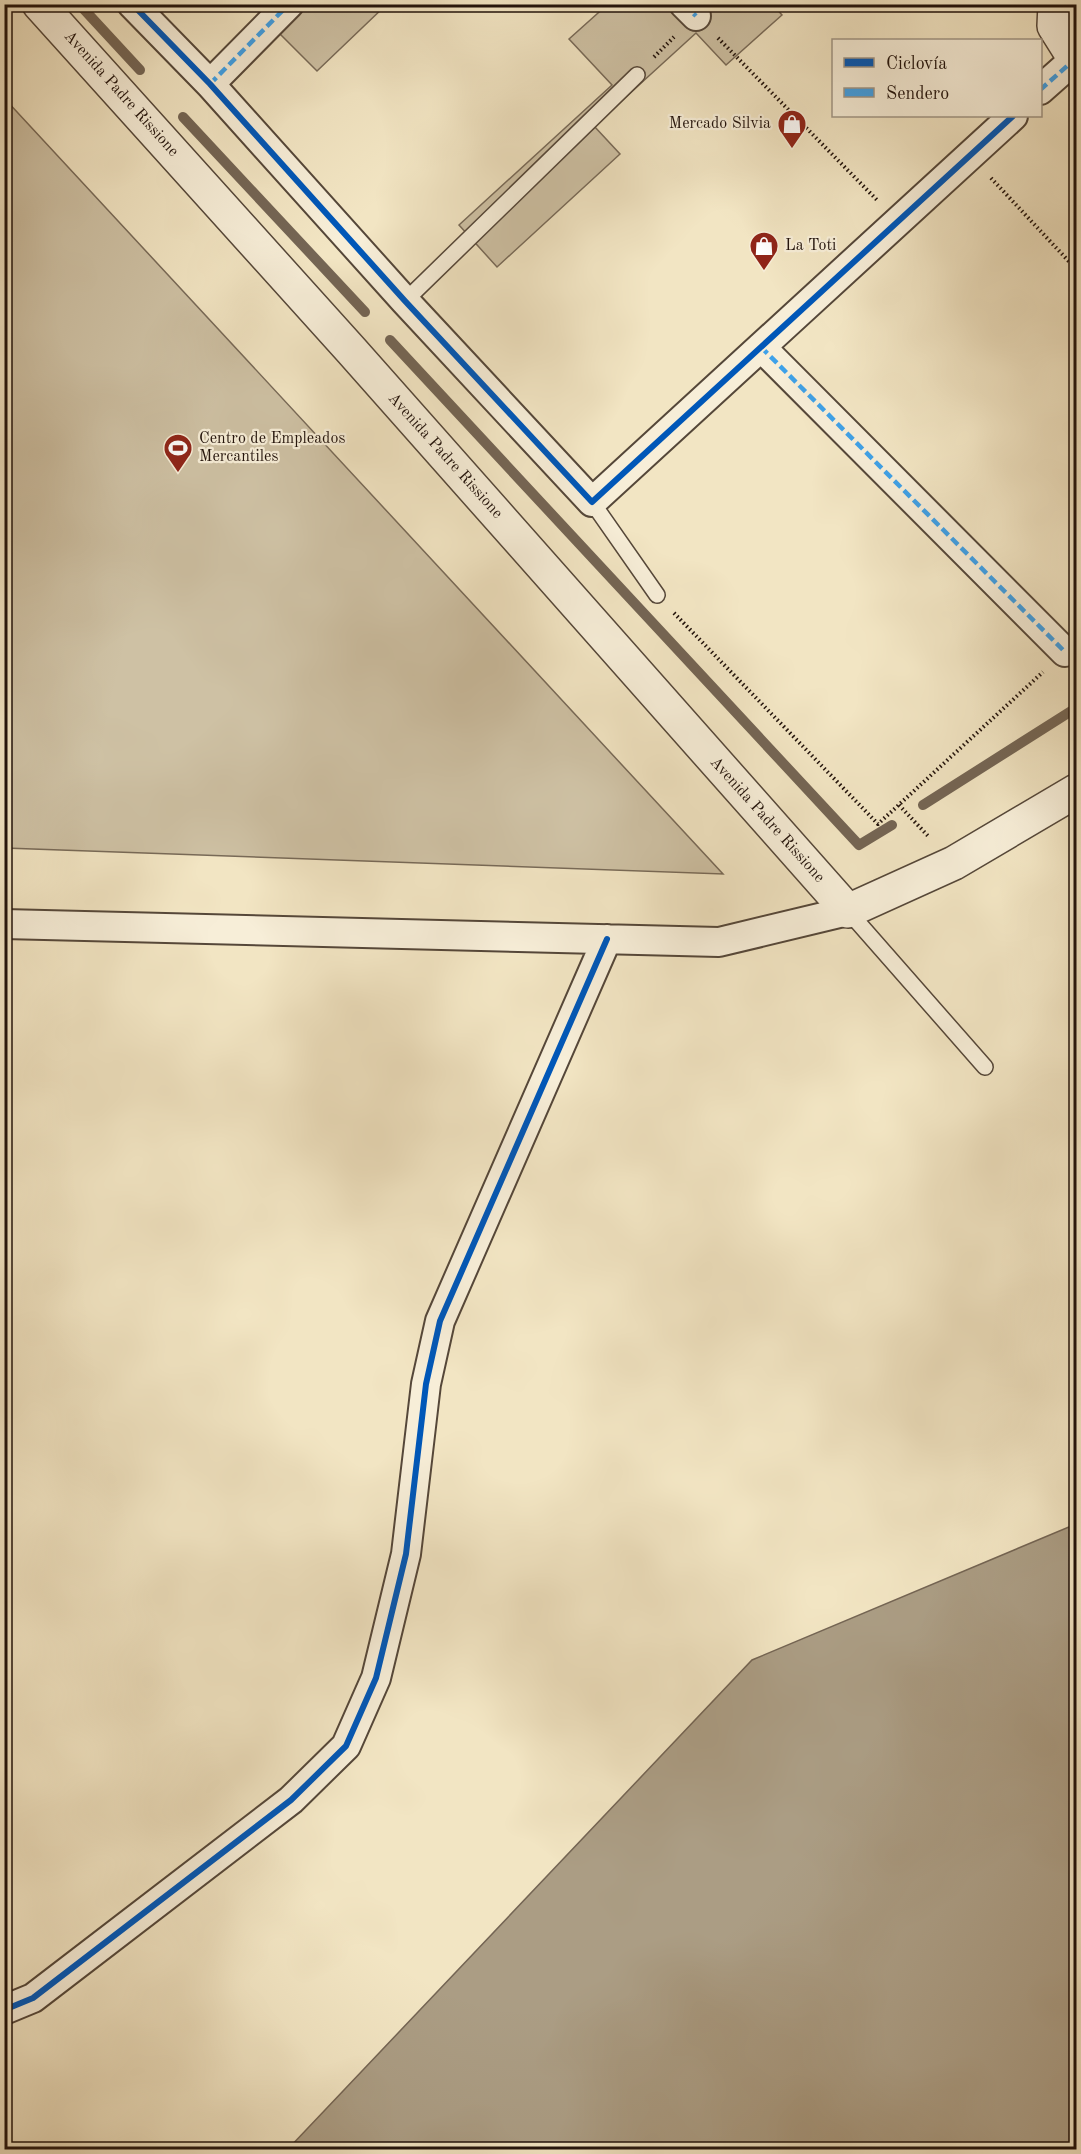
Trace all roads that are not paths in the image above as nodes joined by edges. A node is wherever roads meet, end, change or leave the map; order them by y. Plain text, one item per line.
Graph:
1 (39, 4) edge
2 (132, 4) edge
3 (289, 4) edge
4 (1055, 4) edge
5 (1076, 60) edge
6 (637, 75) road end
7 (210, 84) junction
8 (1042, 89) edge
9 (1012, 117) edge
10 (405, 301) junction
11 (761, 347) junction
12 (592, 502) junction
13 (657, 595) road end
14 (1065, 652) road end
15 (1077, 790) edge
16 (848, 911) junction
17 (4, 924) edge
18 (607, 939) junction
19 (985, 1067) dead end
20 (4, 2010) edge

1 - 16 street, Avenida Padre Rissione
2 - 7 street
3 - 7 street
4 - 5 street
5 - 8 street
6 - 10 lane
7 - 10 street
9 - 11 street
10 - 12 street
11 - 12 street
11 - 14 street
12 - 13 lane
15 - 16 street
16 - 18 street
16 - 19 lane
17 - 18 street
18 - 20 street

